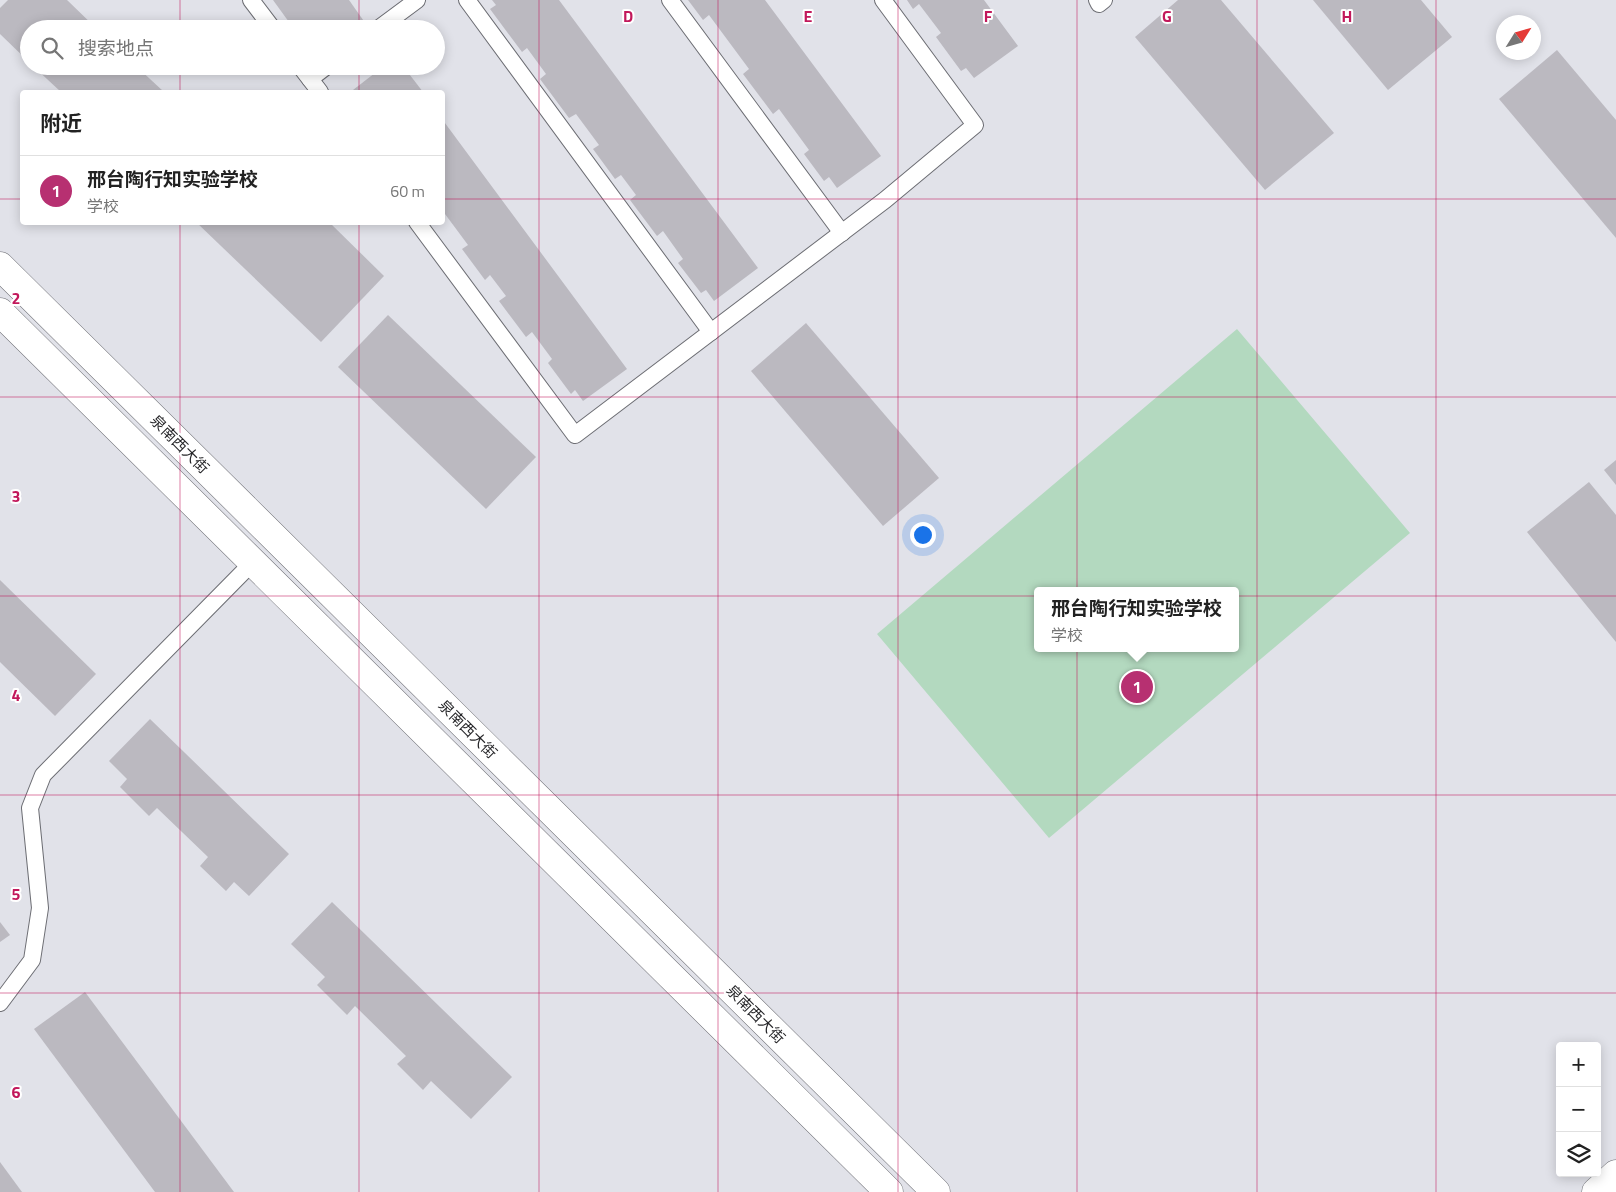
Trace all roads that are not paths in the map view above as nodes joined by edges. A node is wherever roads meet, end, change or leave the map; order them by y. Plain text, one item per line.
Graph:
1 (251, 0) edge
2 (417, 0) edge
3 (467, 0) edge
4 (670, 0) edge
5 (882, 0) edge
6 (1096, 0) edge
7 (1104, 0) edge
8 (266, 20) edge
9 (390, 20) edge
10 (307, 75) edge
11 (318, 90) edge
12 (419, 225) edge
13 (842, 233) junction
14 (0, 266) edge
15 (0, 312) edge
16 (711, 332) junction
17 (253, 562) junction
18 (0, 1003) edge
19 (1616, 1174) edge
20 (888, 1192) edge
21 (936, 1192) edge
22 (1596, 1192) edge

1 - 8 lane
2 - 9 lane
3 - 16 lane
4 - 13 lane
5 - 13 lane
6 - 7 lane
10 - 11 lane
12 - 16 lane
13 - 16 lane
14 - 21 main road, 泉南西大街
15 - 17 main road
17 - 18 lane
17 - 20 main road
19 - 22 main road

